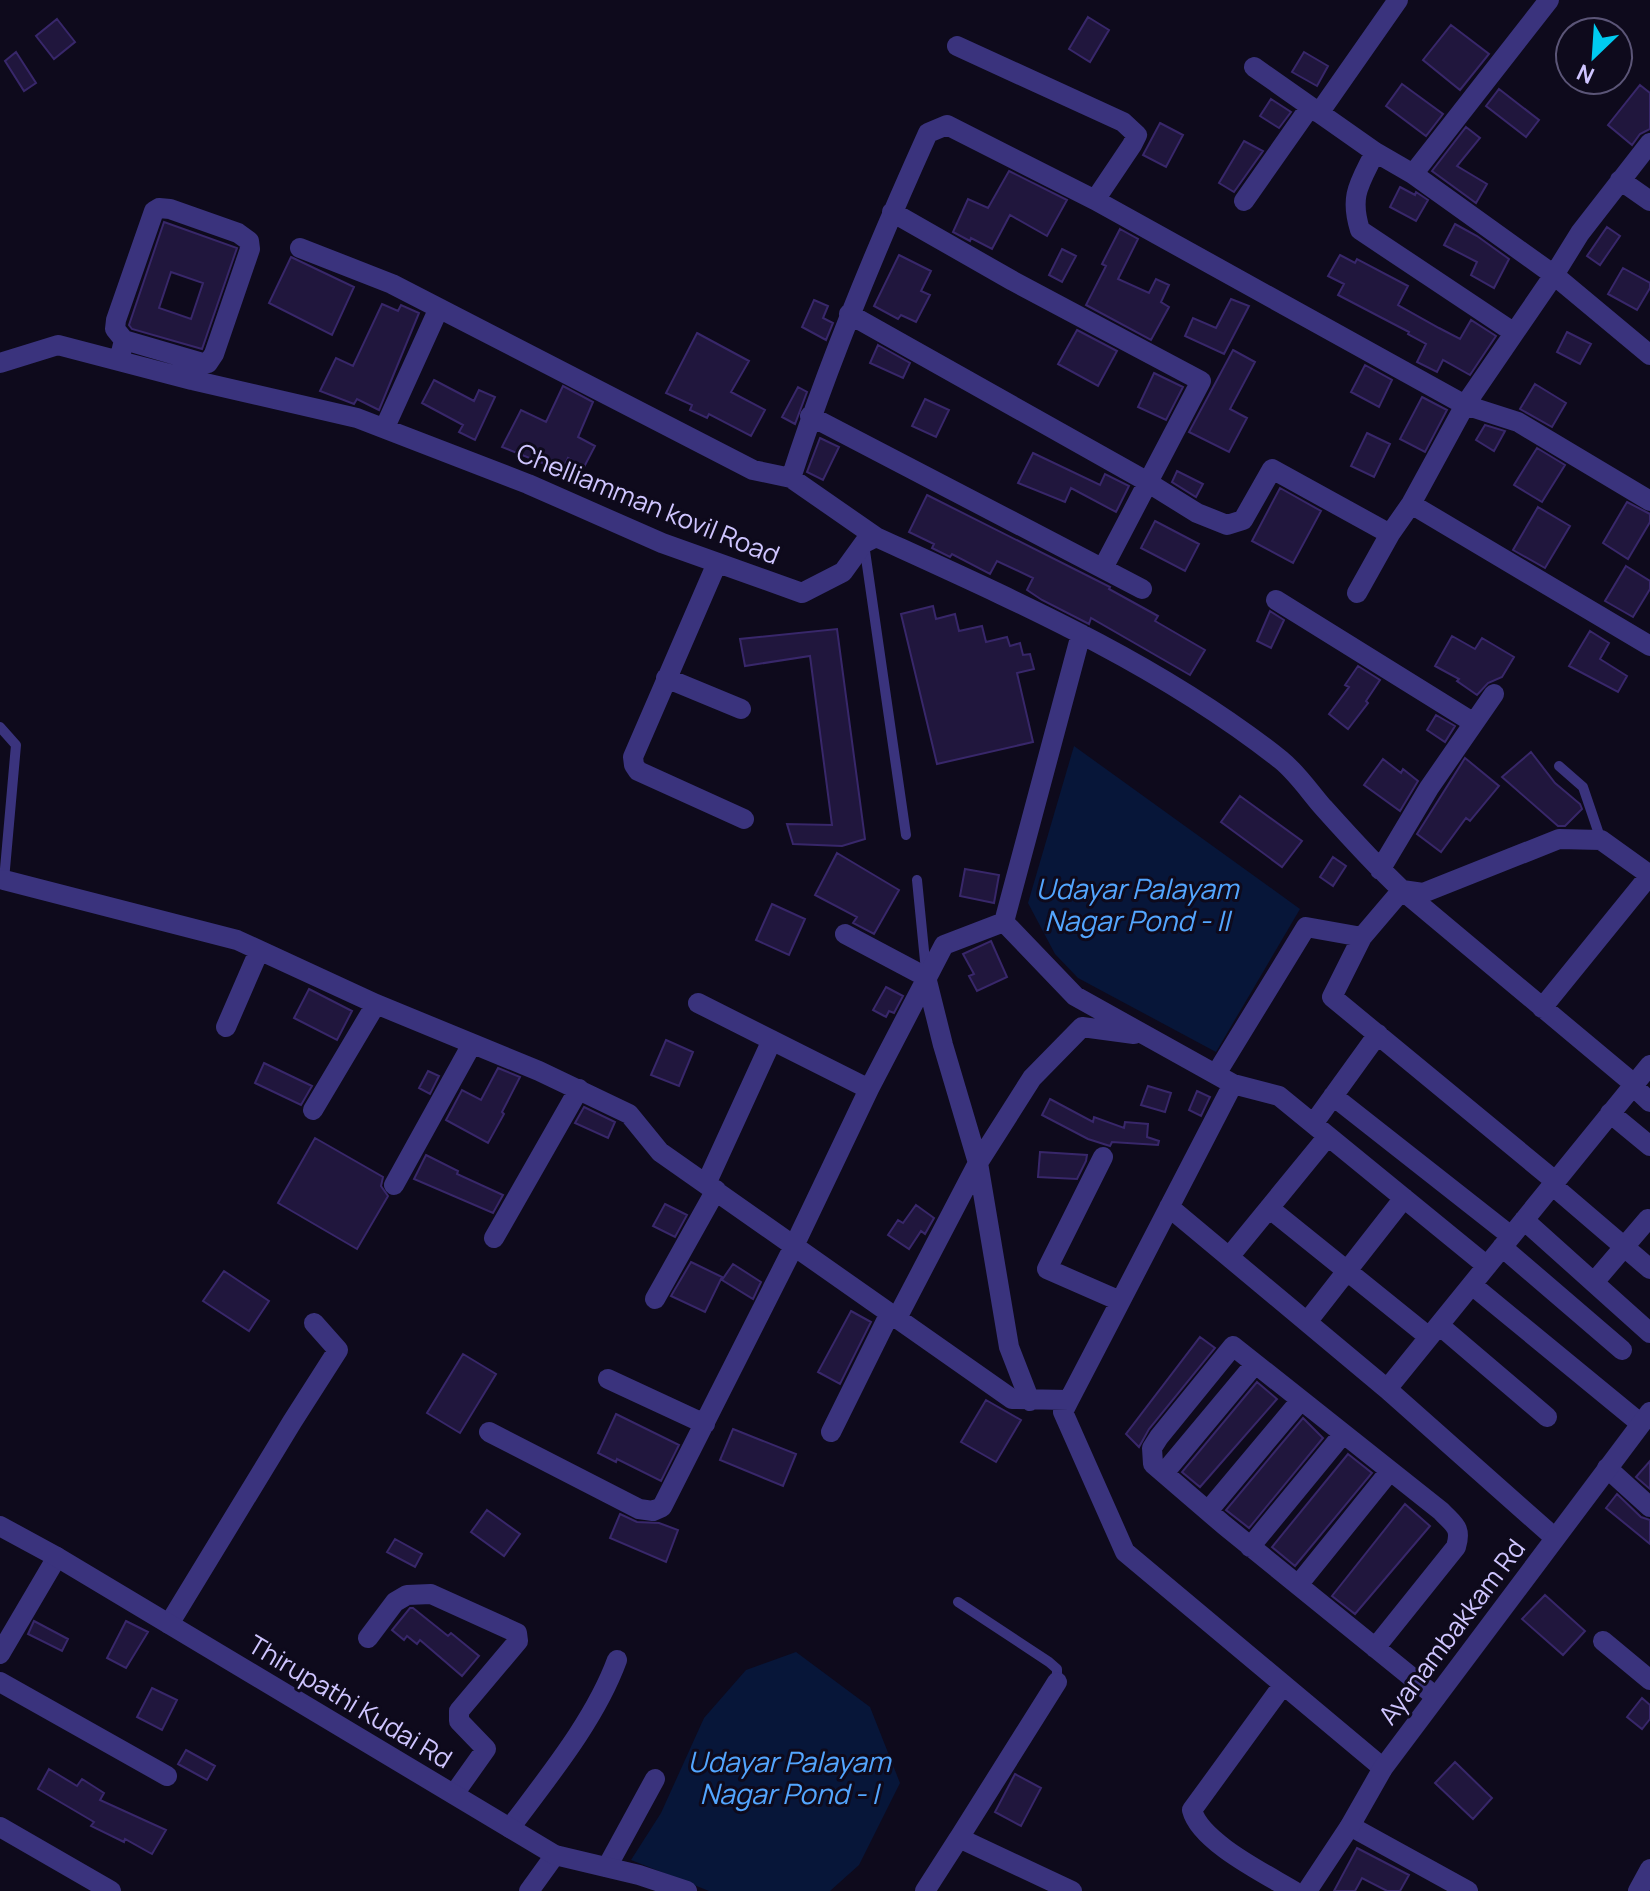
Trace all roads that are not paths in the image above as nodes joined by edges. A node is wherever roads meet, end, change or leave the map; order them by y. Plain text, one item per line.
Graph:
1 (1398, 0) edge
2 (1549, 0) edge
3 (957, 46) dead end
4 (1254, 67) dead end
5 (1314, 110) junction
6 (1650, 143) edge
7 (1375, 152) junction
8 (1413, 174) junction
9 (1620, 180) junction
10 (1095, 200) junction
11 (1244, 201) dead end
12 (1650, 201) edge
13 (892, 212) junction
14 (300, 248) dead end
15 (1554, 275) junction
16 (439, 308) junction
17 (849, 314) junction
18 (1513, 332) junction
19 (124, 340) junction
20 (1650, 355) edge
21 (119, 361) junction
22 (0, 363) edge
23 (197, 371) junction
24 (1465, 405) junction
25 (810, 416) junction
26 (385, 427) junction
27 (791, 478) junction
28 (1147, 482) junction
29 (1650, 501) edge
30 (1411, 504) junction
31 (1390, 534) junction
32 (870, 540) junction
33 (717, 563) junction
34 (1103, 568) junction
35 (1142, 589) dead end
36 (1357, 593) dead end
37 (1276, 600) dead end
38 (1081, 634) junction
39 (1650, 646) edge
40 (666, 678) junction
41 (1494, 694) dead end
42 (741, 709) dead end
43 (1474, 723) junction
44 (0, 727) edge
45 (1559, 766) dead end
46 (744, 819) dead end
47 (906, 835) dead end
48 (1601, 840) junction
49 (1380, 870) junction
50 (1650, 875) edge
51 (4, 880) joint
52 (917, 880) dead end
53 (1402, 890) junction
54 (1004, 922) junction
55 (845, 934) dead end
56 (1362, 937) junction
57 (259, 951) junction
58 (926, 977) junction
59 (698, 1003) dead end
60 (376, 1004) junction
61 (1542, 1008) junction
62 (226, 1027) dead end
63 (1378, 1034) junction
64 (1146, 1035) junction
65 (772, 1040) junction
66 (472, 1044) junction
67 (1650, 1065) edge
68 (1224, 1079) junction
69 (1634, 1085) junction
70 (579, 1089) junction
71 (869, 1089) junction
72 (1333, 1096) junction
73 (1650, 1102) edge
74 (313, 1110) dead end
75 (1610, 1113) junction
76 (1320, 1130) junction
77 (1650, 1146) edge
78 (1103, 1157) dead end
79 (978, 1163) junction
80 (1554, 1183) junction
81 (394, 1185) dead end
82 (711, 1187) junction
83 (1404, 1198) junction
84 (1169, 1207) junction
85 (1269, 1208) junction
86 (1648, 1219) dead end
87 (1524, 1220) junction
88 (494, 1238) dead end
89 (1506, 1242) junction
90 (794, 1246) junction
91 (1624, 1247) junction
92 (1229, 1257) junction
93 (1487, 1266) junction
94 (1348, 1269) junction
95 (1650, 1269) edge
96 (1595, 1281) junction
97 (1472, 1285) junction
98 (655, 1299) dead end
99 (1120, 1301) junction
100 (893, 1315) junction
101 (1307, 1322) junction
102 (314, 1323) dead end
103 (1434, 1331) junction
104 (1650, 1333) edge
105 (1622, 1350) dead end
106 (1255, 1364) junction
107 (608, 1379) dead end
108 (1387, 1389) junction
109 (1069, 1400) junction
110 (1301, 1400) junction
111 (1030, 1401) junction
112 (1547, 1417) dead end
113 (1645, 1418) edge
114 (705, 1424) junction
115 (489, 1432) dead end
116 (831, 1432) dead end
117 (1343, 1434) junction
118 (1607, 1468) junction
119 (1390, 1471) junction
120 (1164, 1473) junction
121 (1650, 1507) edge
122 (1208, 1511) junction
123 (0, 1526) edge
124 (1555, 1538) junction
125 (1250, 1547) junction
126 (57, 1557) junction
127 (1298, 1585) junction
128 (958, 1602) dead end
129 (169, 1624) junction
130 (368, 1638) dead end
131 (1603, 1641) dead end
132 (1375, 1648) junction
133 (0, 1654) edge
134 (617, 1660) dead end
135 (1650, 1680) edge
136 (0, 1682) edge
137 (1057, 1682) joint
138 (1283, 1685) junction
139 (1436, 1697) junction
140 (1383, 1768) junction
141 (167, 1776) dead end
142 (655, 1779) dead end
143 (454, 1794) junction
144 (1350, 1826) junction
145 (0, 1827) edge
146 (510, 1828) junction
147 (959, 1838) junction
148 (555, 1855) junction
149 (607, 1867) junction
150 (1650, 1869) edge
151 (111, 1891) edge
152 (529, 1891) edge
153 (687, 1891) edge
154 (925, 1891) edge
155 (1072, 1891) edge
156 (1294, 1891) edge
157 (1307, 1891) edge
158 (1468, 1891) edge
159 (1638, 1891) edge

1 - 5 street
2 - 8 street
3 - 10 street
4 - 5 street
5 - 7 street
5 - 11 street
6 - 9 street
7 - 8 street
7 - 18 street
8 - 15 street
9 - 12 street
9 - 15 street
10 - 13 street
10 - 24 street
13 - 17 street
13 - 28 street
14 - 16 street
15 - 18 street
15 - 20 street
16 - 26 street
16 - 27 street
17 - 25 street
17 - 28 street
18 - 24 street
19 - 21 street
19 - 23 street
19 - 23 street
21 - 22 street, Chelliamman kovil Road
21 - 23 street, Chelliamman kovil Road
23 - 26 street, Chelliamman kovil Road
24 - 29 street
24 - 30 street
25 - 27 street
25 - 34 street
26 - 33 street, Chelliamman kovil Road
27 - 32 street
28 - 31 street
28 - 34 street
30 - 31 street
30 - 39 street
31 - 36 street
32 - 33 street, Chelliamman kovil Road
32 - 38 street
32 - 47 lane
33 - 40 street
34 - 35 street
37 - 43 street
38 - 49 street
38 - 54 street
40 - 42 street
40 - 46 street
41 - 43 street
43 - 49 street
44 - 51 lane
45 - 48 lane
48 - 50 street
48 - 53 street
49 - 53 street
50 - 61 street
51 - 57 street
52 - 58 lane
53 - 56 street
53 - 61 street
54 - 58 street
54 - 64 street
55 - 58 street
56 - 63 street
56 - 68 street
57 - 60 street
57 - 62 street
58 - 71 street
58 - 79 street
59 - 65 street
60 - 66 street
60 - 74 street
61 - 69 street
63 - 72 street
63 - 80 street
64 - 68 street
64 - 79 street
65 - 71 street
65 - 82 street
66 - 70 street
66 - 81 street
67 - 69 street
68 - 76 street
68 - 84 street
69 - 73 street
69 - 75 street
70 - 82 street
70 - 88 street
71 - 90 street
72 - 76 street
72 - 89 street
75 - 77 street
75 - 80 street
76 - 83 street
76 - 85 street
78 - 99 street
79 - 100 street
79 - 111 street
80 - 87 street
80 - 91 street
82 - 90 street
82 - 98 street
83 - 93 street
83 - 94 street
84 - 92 street
84 - 99 street
85 - 92 street
85 - 94 street
86 - 91 street
87 - 89 street
87 - 96 street
89 - 93 street
89 - 105 street
90 - 100 street
90 - 114 street
91 - 95 street
91 - 96 street
92 - 101 street
93 - 97 street
94 - 101 street
94 - 103 street
96 - 104 street
97 - 103 street
97 - 113 street
99 - 109 street
100 - 111 street
100 - 116 street
101 - 108 street
102 - 129 street
103 - 108 street
103 - 112 street
106 - 110 street
106 - 120 street
106 - 120 street
107 - 114 street
108 - 124 street
109 - 111 street
109 - 138 street
110 - 117 street
110 - 122 street
113 - 118 street, Ayanambakkam Rd
114 - 115 street
117 - 119 street
117 - 125 street
118 - 121 street
118 - 124 street, Ayanambakkam Rd
119 - 127 street
119 - 132 street
120 - 122 street
122 - 125 street
123 - 126 street, Thirupathi Kudai Rd
124 - 139 street, Ayanambakkam Rd
125 - 127 street
126 - 129 street, Thirupathi Kudai Rd
126 - 133 street
127 - 132 street
128 - 137 lane
129 - 143 street, Thirupathi Kudai Rd
130 - 143 street
131 - 135 street
132 - 139 street
134 - 146 street
136 - 141 street
137 - 147 street
138 - 140 street
138 - 156 street
139 - 140 street, Ayanambakkam Rd
140 - 144 street, Ayanambakkam Rd
142 - 149 street
143 - 146 street, Thirupathi Kudai Rd
144 - 157 street, Ayanambakkam Rd
144 - 158 street
145 - 151 street
146 - 148 street, Thirupathi Kudai Rd
147 - 154 street
147 - 155 street
148 - 149 street, Thirupathi Kudai Rd
148 - 152 street
149 - 153 street, Thirupathi Kudai Rd
150 - 159 street

